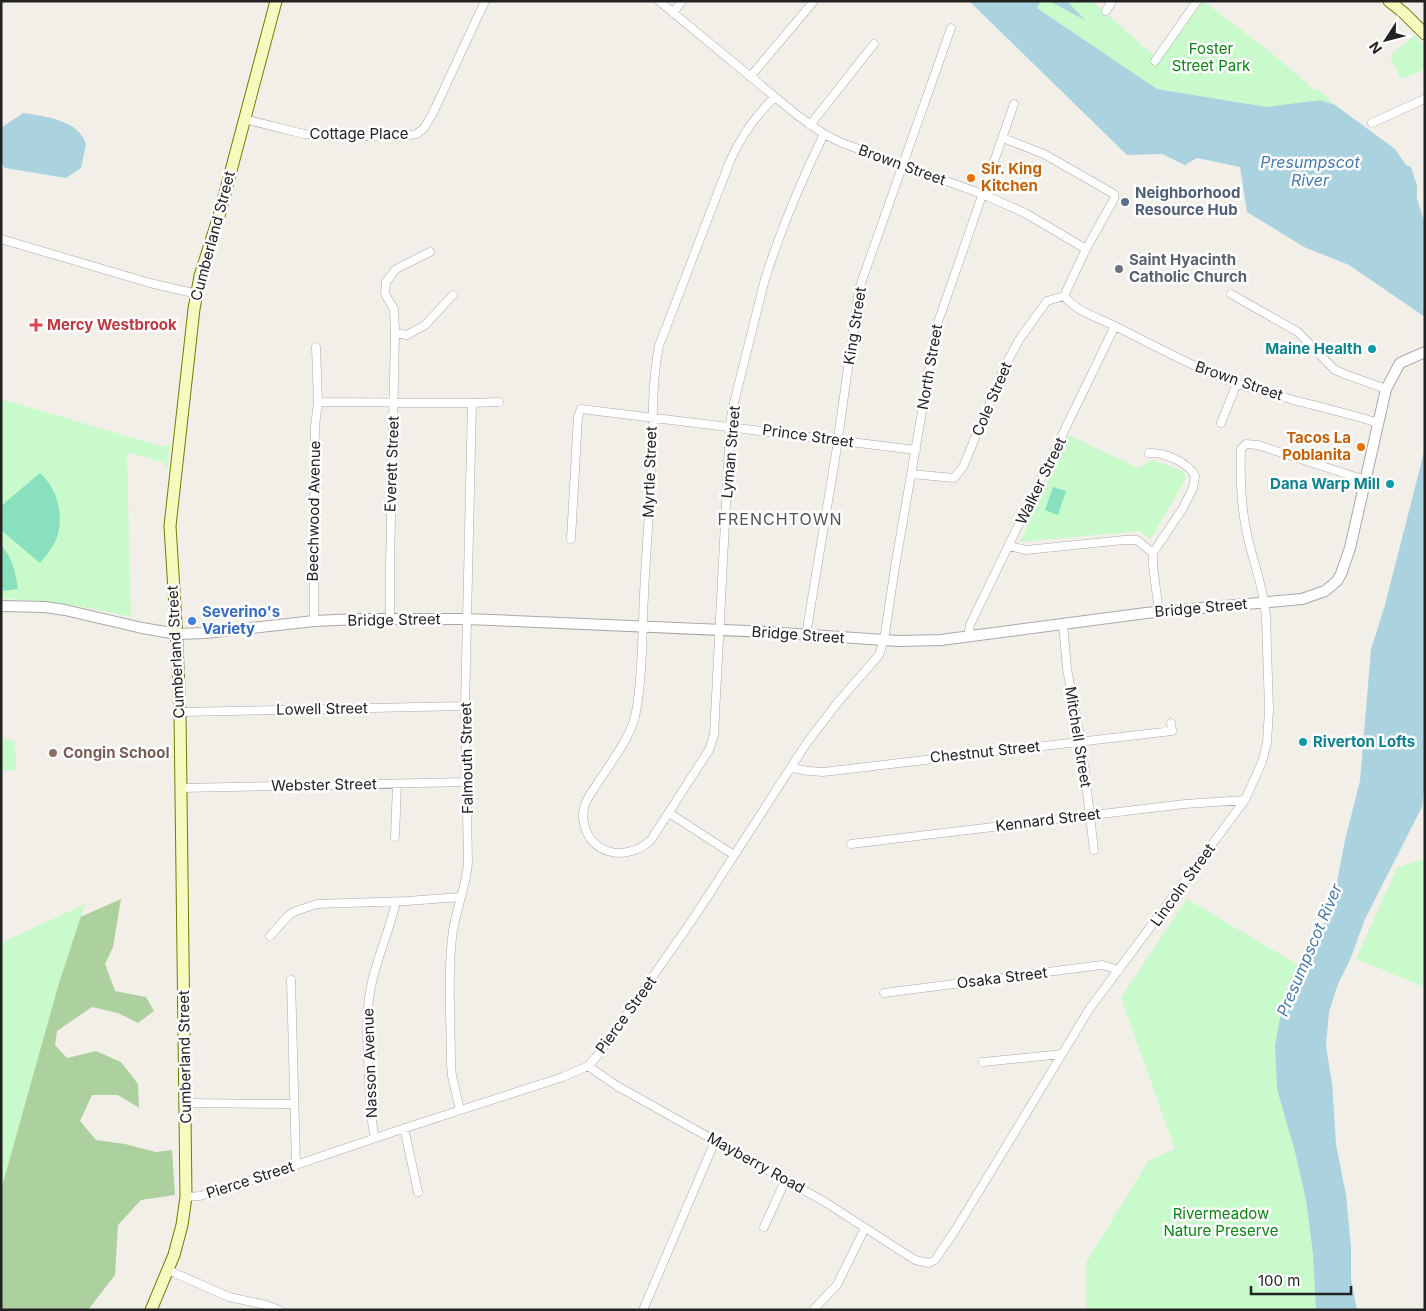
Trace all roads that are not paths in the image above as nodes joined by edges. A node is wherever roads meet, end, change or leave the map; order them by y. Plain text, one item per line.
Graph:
1 (276, 1) edge
2 (486, 1) edge
3 (659, 1) edge
4 (682, 1) edge
5 (814, 1) edge
6 (1112, 1) edge
7 (1197, 1) edge
8 (1389, 1) edge
9 (1106, 10) dead end
10 (673, 13) junction
11 (951, 28) dead end
12 (1425, 34) edge
13 (874, 44) dead end
14 (1155, 61) dead end
15 (750, 77) junction
16 (775, 97) junction
17 (1425, 99) edge
18 (1014, 104) dead end
19 (244, 120) junction
20 (1372, 123) dead end
21 (810, 125) junction
22 (824, 134) junction
23 (1003, 138) junction
24 (902, 164) junction
25 (982, 194) junction
26 (1, 239) edge
27 (1086, 250) junction
28 (430, 252) dead end
29 (197, 294) junction
30 (1231, 294) dead end
31 (454, 295) dead end
32 (1064, 296) junction
33 (1115, 326) junction
34 (395, 333) junction
35 (316, 347) dead end
36 (1425, 352) edge
37 (1237, 383) junction
38 (1386, 389) junction
39 (318, 402) junction
40 (499, 402) dead end
41 (394, 403) junction
42 (472, 403) junction
43 (652, 416) junction
44 (1221, 423) dead end
45 (1378, 423) junction
46 (730, 426) junction
47 (837, 440) junction
48 (916, 450) junction
49 (1149, 453) dead end
50 (912, 474) junction
51 (1365, 480) junction
52 (571, 539) dead end
53 (1009, 546) junction
54 (1153, 553) junction
55 (1265, 603) junction
56 (1, 606) edge
57 (1158, 612) junction
58 (390, 619) junction
59 (467, 619) junction
60 (314, 621) junction
61 (1063, 624) junction
62 (643, 626) junction
63 (719, 631) junction
64 (177, 634) junction
65 (806, 635) junction
66 (968, 636) junction
67 (884, 640) junction
68 (465, 706) junction
69 (180, 712) junction
70 (1171, 723) dead end
71 (1081, 741) junction
72 (790, 768) junction
73 (467, 782) junction
74 (397, 784) junction
75 (180, 788) junction
76 (1245, 800) junction
77 (669, 813) junction
78 (1090, 815) junction
79 (395, 837) dead end
80 (851, 844) dead end
81 (1094, 850) dead end
82 (608, 851) joint
83 (734, 856) junction
84 (461, 897) junction
85 (396, 902) junction
86 (270, 936) dead end
87 (1119, 970) junction
88 (291, 980) dead end
89 (884, 993) dead end
90 (1062, 1054) junction
91 (983, 1062) dead end
92 (588, 1066) junction
93 (185, 1103) junction
94 (294, 1104) junction
95 (460, 1110) junction
96 (404, 1128) junction
97 (375, 1138) junction
98 (715, 1141) junction
99 (296, 1164) junction
100 (786, 1179) junction
101 (418, 1192) dead end
102 (186, 1197) junction
103 (764, 1227) dead end
104 (865, 1228) junction
105 (924, 1263) joint
106 (168, 1270) junction
107 (151, 1310) edge
108 (279, 1310) edge
109 (643, 1310) edge
110 (813, 1310) edge

1 - 19 main road, Cumberland Street
2 - 19 street, Cottage Place
3 - 10 street, Brown Street
4 - 10 street
5 - 15 street
6 - 9 street
7 - 14 street
8 - 12 main road
10 - 15 street, Brown Street
11 - 24 street, King Street
13 - 21 street
15 - 16 street, Brown Street
16 - 21 street, Brown Street
16 - 43 street, Myrtle Street
17 - 20 street
18 - 23 street, North Street
19 - 29 main road, Cumberland Street
21 - 22 street, Brown Street
22 - 24 street, Brown Street
22 - 46 street, Lyman Street
23 - 25 street, North Street
23 - 27 street
24 - 25 street, Brown Street
24 - 47 street, King Street
25 - 27 street, Brown Street
25 - 48 street, North Street
26 - 29 street
27 - 32 street
28 - 34 street, Everett Street
29 - 64 main road, Cumberland Street
30 - 38 street
31 - 34 street
32 - 33 street, Brown Street
32 - 50 street, Cole Street
33 - 37 street, Brown Street
33 - 53 street, Walker Street
34 - 41 street, Everett Street
35 - 39 street, Beechwood Avenue
36 - 38 street, Bridge Street
37 - 44 street
37 - 45 street, Brown Street
38 - 45 street, Bridge Street
39 - 41 street
39 - 60 street, Beechwood Avenue
40 - 42 street
41 - 42 street
41 - 58 street, Everett Street
42 - 59 street, Falmouth Street
43 - 46 street, Prince Street
43 - 52 street, Prince Street
43 - 62 street, Myrtle Street
45 - 51 street, Bridge Street
46 - 47 street, Prince Street
46 - 63 street, Lyman Street
47 - 48 street, Prince Street
47 - 65 street, King Street
48 - 50 street, North Street
49 - 54 street
50 - 67 street, North Street
51 - 55 street, Bridge Street
51 - 55 street, Lincoln Street
53 - 54 street
53 - 66 street, Walker Street
54 - 57 street
55 - 57 street, Bridge Street
55 - 76 street, Lincoln Street
56 - 64 street, Bridge Street
57 - 61 street, Bridge Street
58 - 59 street, Bridge Street
58 - 60 street, Bridge Street
59 - 62 street, Bridge Street
59 - 68 street, Falmouth Street
60 - 64 street, Bridge Street
61 - 66 street, Bridge Street
61 - 71 street, Mitchell Street
62 - 63 street, Bridge Street
62 - 82 street, Myrtle Street
63 - 65 street, Bridge Street
63 - 77 street, Lyman Street
64 - 69 main road, Cumberland Street
65 - 67 street, Bridge Street
66 - 67 street, Bridge Street
67 - 72 street, Pierce Street
68 - 69 street, Lowell Street
68 - 73 street, Falmouth Street
69 - 75 main road, Cumberland Street
70 - 71 street, Chestnut Street
71 - 72 street, Chestnut Street
71 - 78 street, Mitchell Street
72 - 83 street, Pierce Street
73 - 74 street, Webster Street
73 - 84 street, Falmouth Street
74 - 75 street, Webster Street
74 - 79 street
75 - 93 main road, Cumberland Street
76 - 78 street, Kennard Street
76 - 87 street, Lincoln Street
77 - 82 street, Lyman Street
77 - 83 street
78 - 80 street, Kennard Street
78 - 81 street, Mitchell Street
83 - 92 street, Pierce Street
84 - 85 street
84 - 95 street, Falmouth Street
85 - 86 street
85 - 97 street, Nasson Avenue
87 - 89 street, Osaka Street
87 - 90 street, Lincoln Street
88 - 94 street
90 - 91 street
90 - 105 street, Lincoln Street
92 - 95 street, Pierce Street
92 - 98 street, Mayberry Road
93 - 94 street
93 - 102 main road, Cumberland Street
94 - 99 street
95 - 96 street, Pierce Street
96 - 97 street, Pierce Street
96 - 101 street
97 - 99 street, Pierce Street
98 - 100 street, Mayberry Road
98 - 109 street
99 - 102 street, Pierce Street
100 - 103 street
100 - 104 street, Mayberry Road
102 - 106 main road, Cumberland Street
104 - 105 street, Mayberry Road
104 - 110 street
106 - 107 main road, Cumberland Street
106 - 108 street

